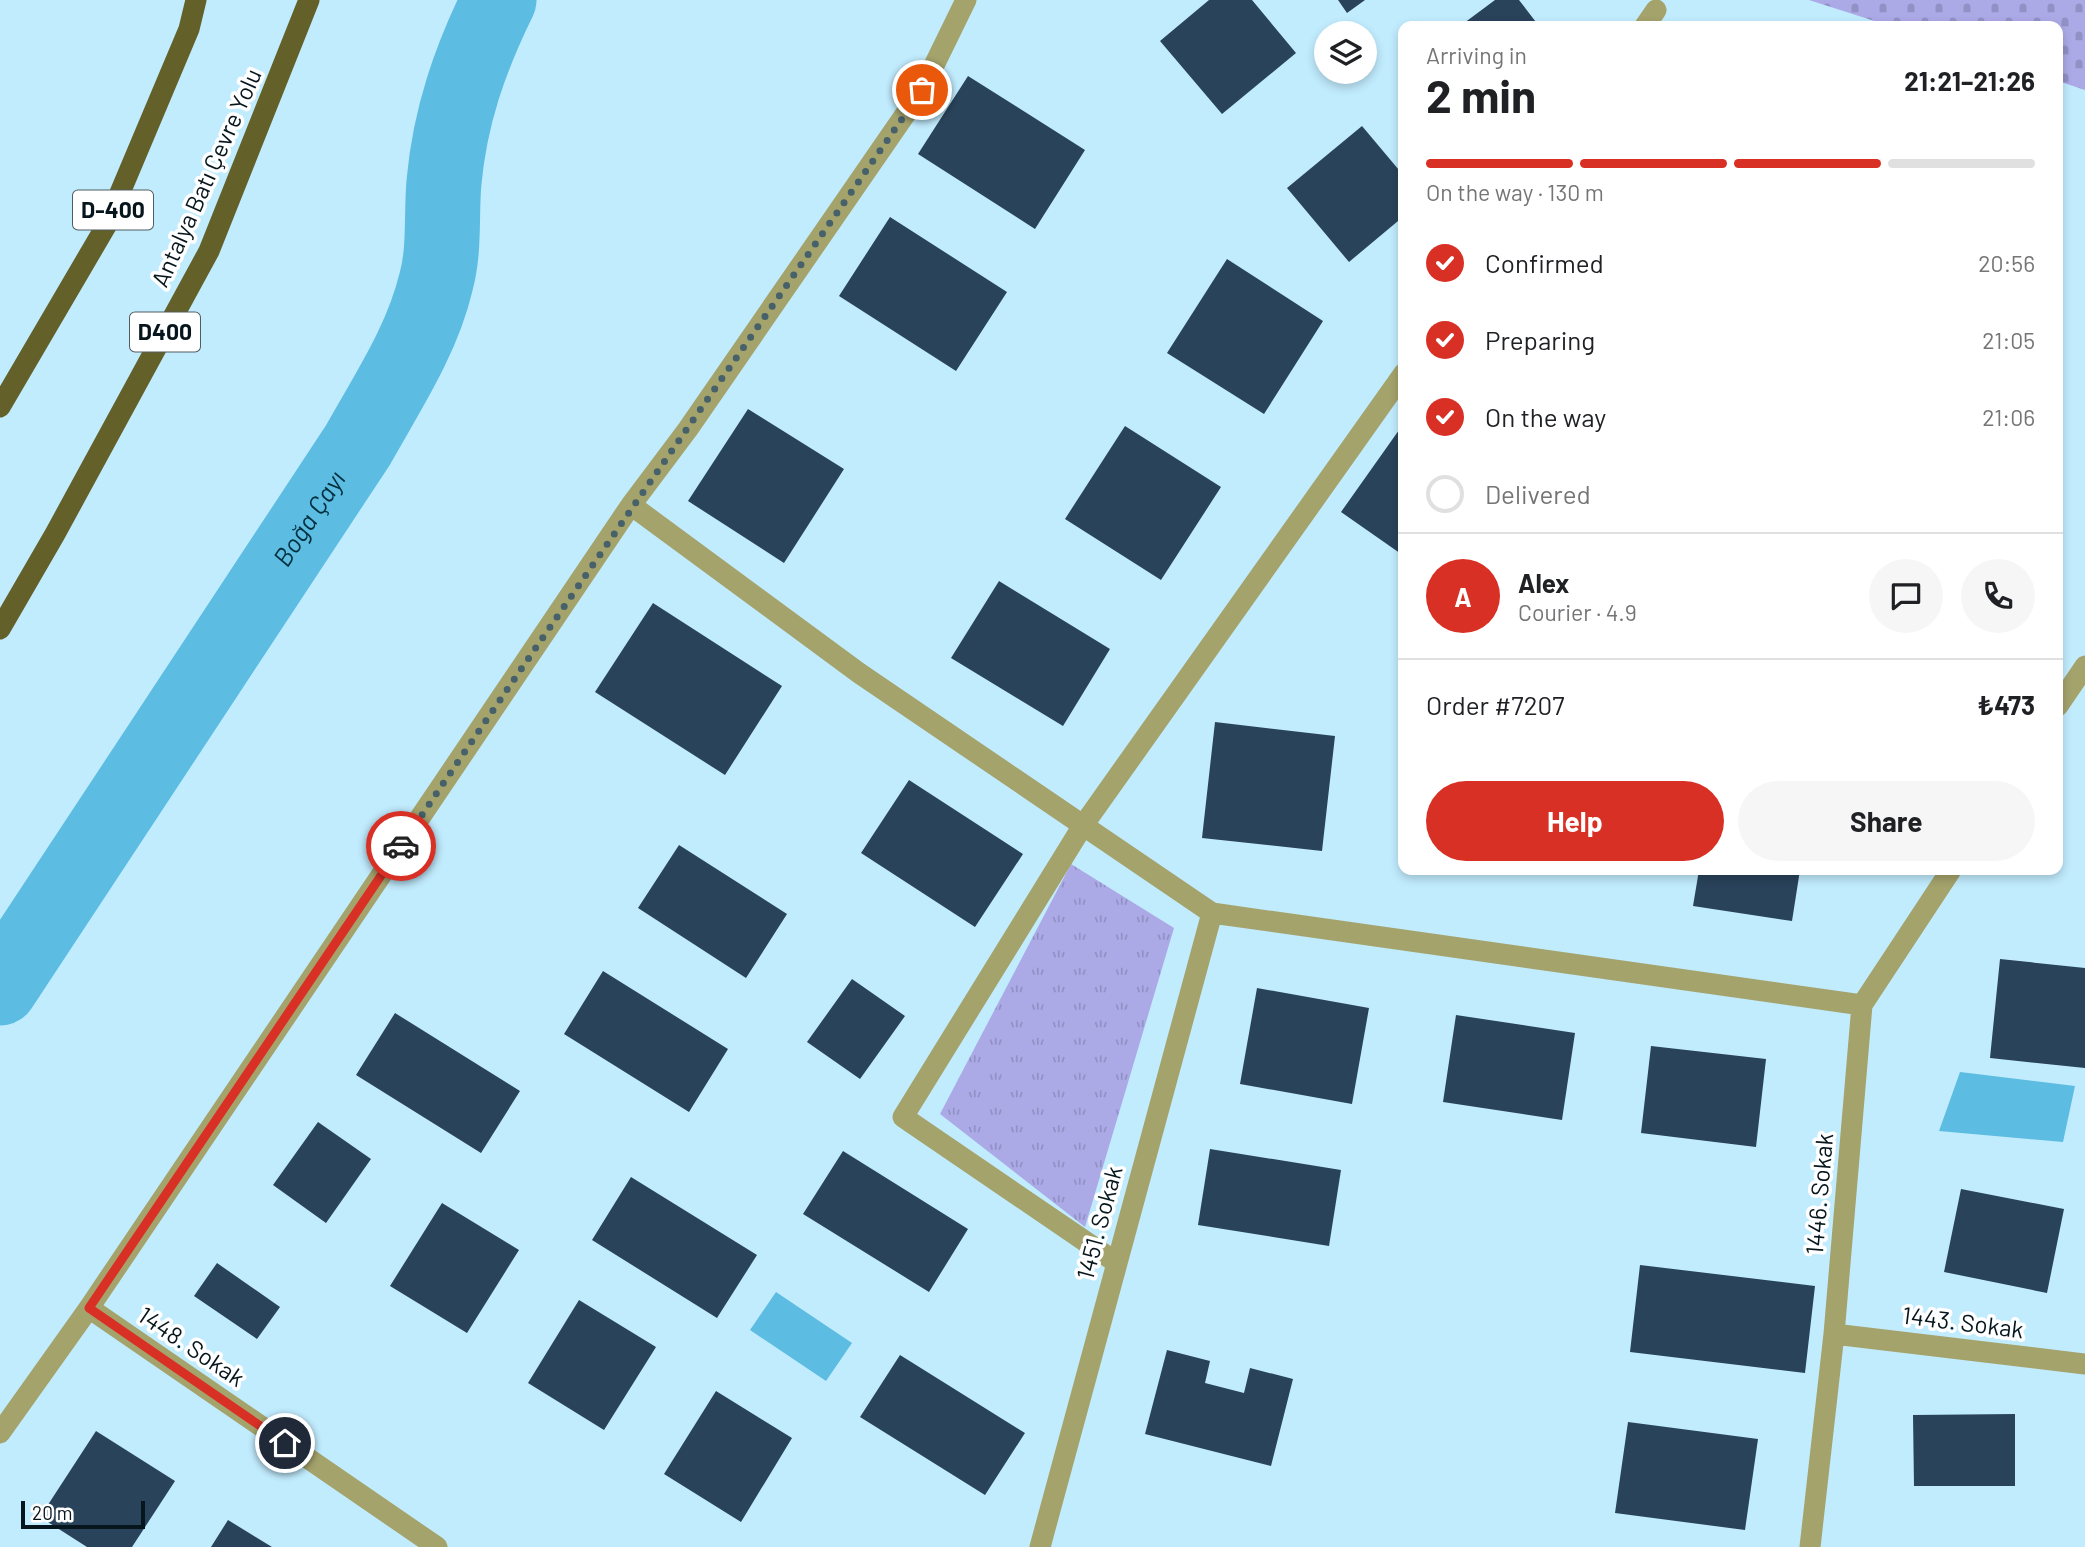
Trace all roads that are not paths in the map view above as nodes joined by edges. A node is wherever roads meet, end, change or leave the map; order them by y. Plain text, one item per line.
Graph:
1 (196, 0) edge
2 (309, 0) edge
3 (966, 0) edge
4 (1398, 381) edge
5 (0, 407) edge
6 (631, 505) junction
7 (0, 629) edge
8 (2083, 668) edge
9 (2063, 698) edge
10 (1082, 827) junction
11 (1948, 875) edge
12 (1212, 913) junction
13 (1862, 1005) junction
14 (1117, 1263) junction
15 (89, 1308) junction
16 (1834, 1335) junction
17 (2085, 1364) edge
18 (0, 1433) edge
19 (437, 1547) edge
20 (1040, 1547) edge
21 (1810, 1547) edge

1 - 5 highway, D-400
2 - 7 highway, Antalya Batı Çevre Yolu / D400
3 - 6 street
4 - 10 street
6 - 10 street
6 - 15 street
8 - 9 street
10 - 12 street
10 - 14 street
11 - 13 street, 1446. Sokak
12 - 13 street
12 - 14 street, 1451. Sokak
13 - 16 street, 1446. Sokak
14 - 20 street, 1451. Sokak
15 - 18 street
15 - 19 street, 1448. Sokak
16 - 17 street, 1443. Sokak
16 - 21 street, 1446. Sokak

